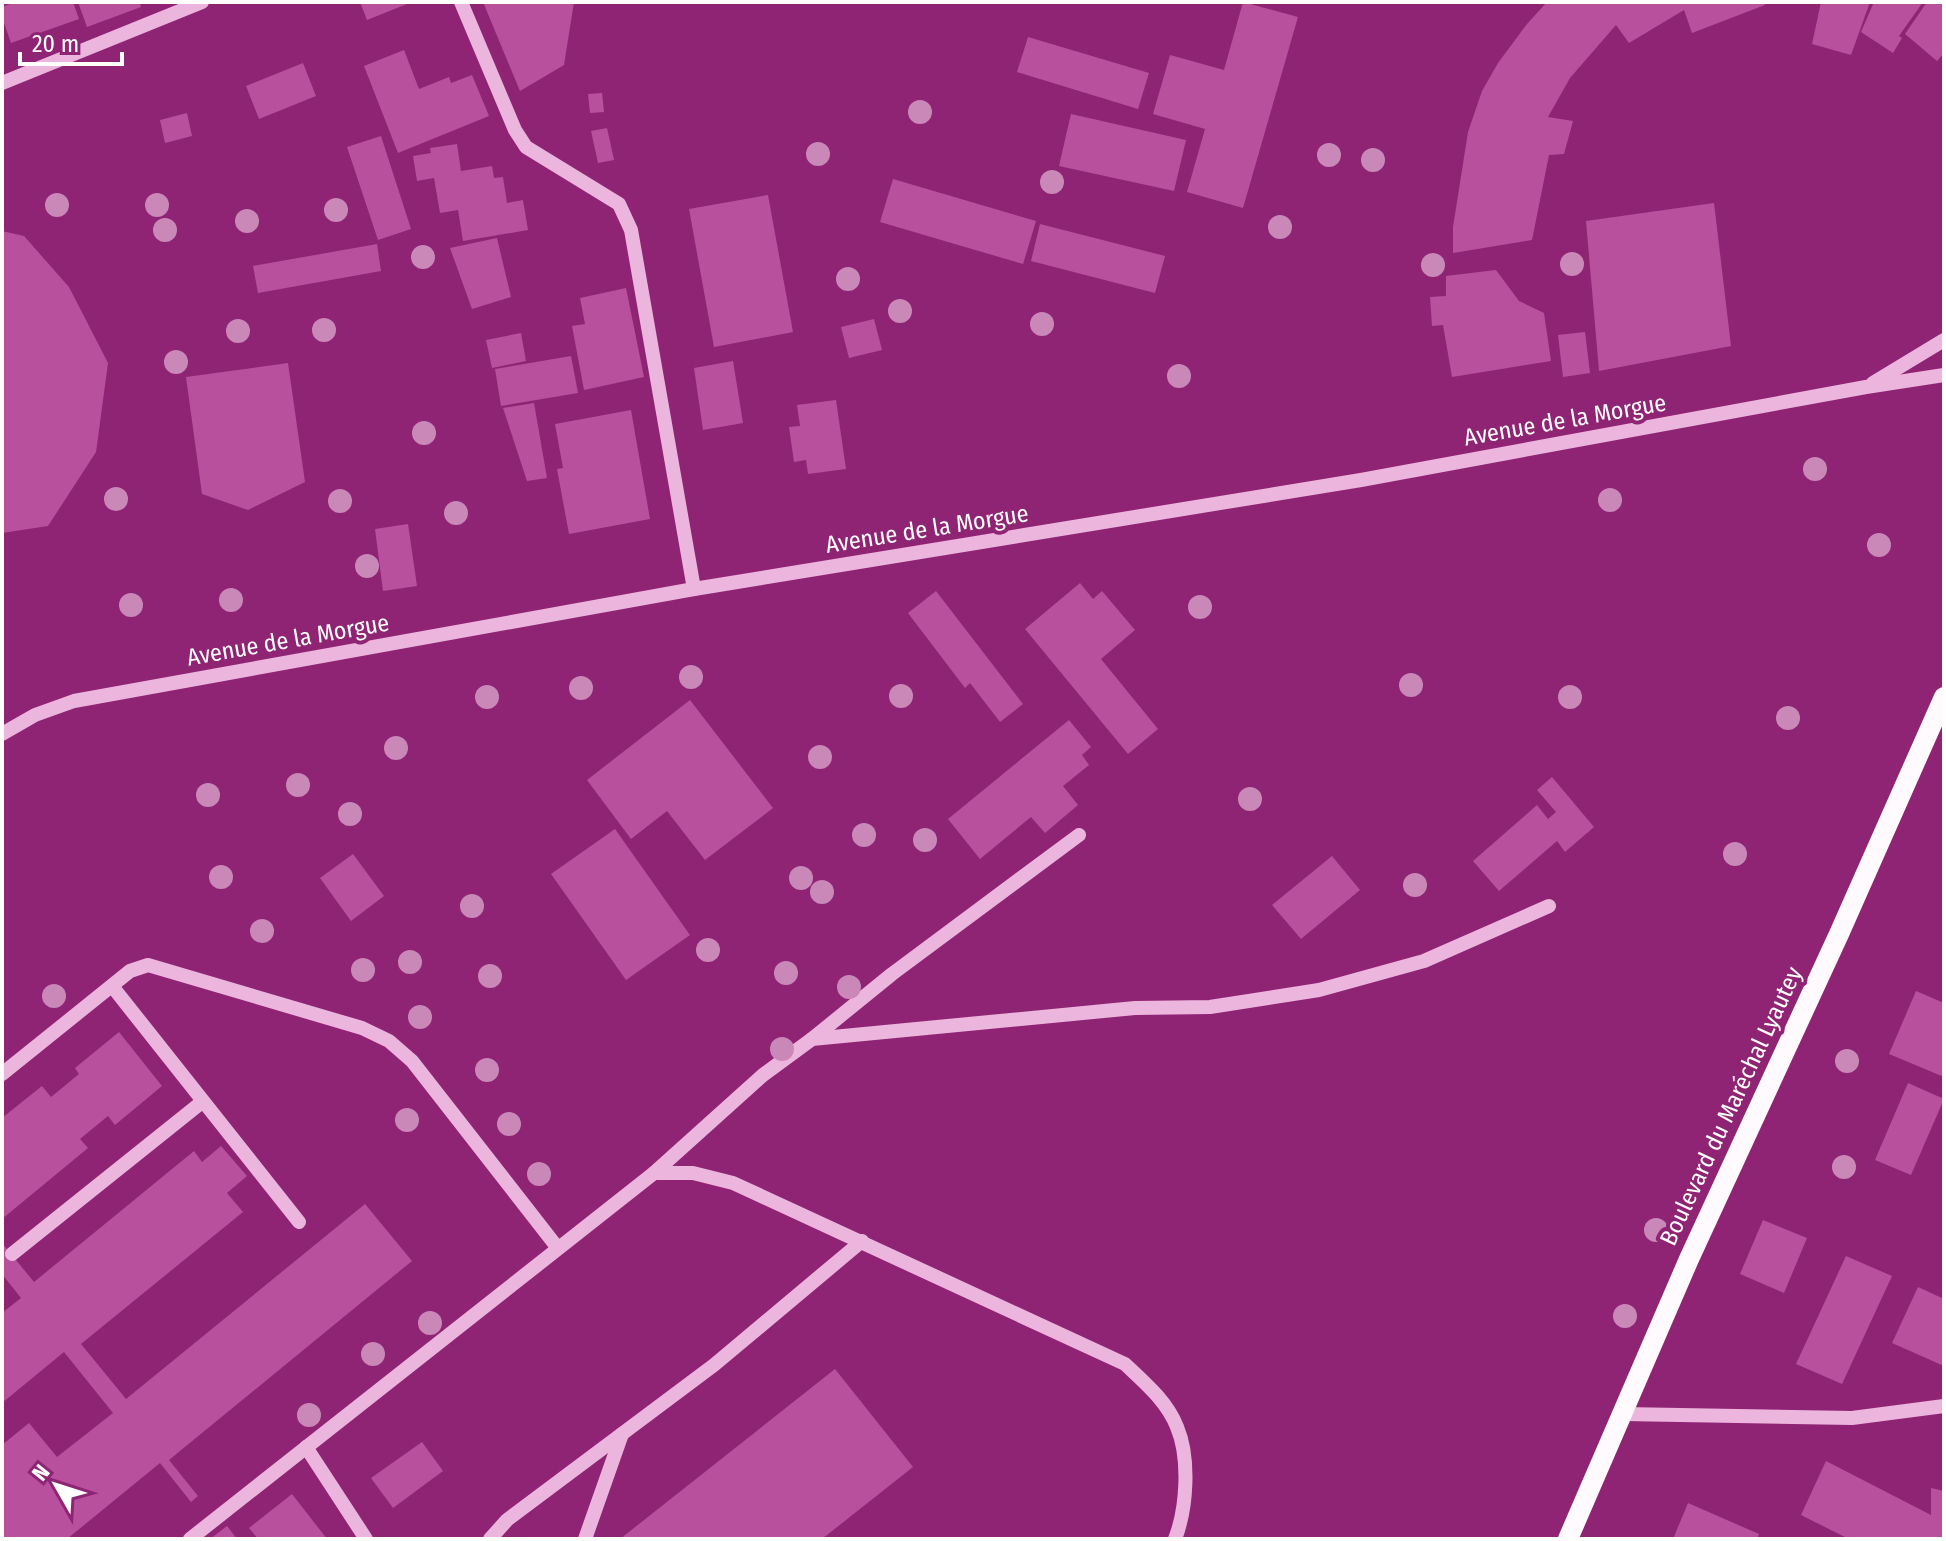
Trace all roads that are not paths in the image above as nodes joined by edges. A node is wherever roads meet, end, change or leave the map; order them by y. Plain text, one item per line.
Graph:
1 (202, 2) edge
2 (461, 2) edge
3 (2, 83) edge
4 (1944, 340) edge
5 (1944, 375) edge
6 (1866, 387) junction
7 (694, 589) junction
8 (1944, 697) edge
9 (2, 734) edge
10 (1079, 835) dead end
11 (1549, 906) dead end
12 (112, 986) junction
13 (812, 1039) junction
14 (2, 1074) edge
15 (202, 1102) junction
16 (654, 1173) junction
17 (299, 1222) dead end
18 (862, 1241) junction
19 (557, 1247) junction
20 (12, 1254) dead end
21 (1944, 1406) edge
22 (1623, 1414) junction
23 (623, 1433) junction
24 (306, 1447) junction
25 (190, 1539) edge
26 (366, 1539) edge
27 (490, 1539) edge
28 (585, 1539) edge
29 (1175, 1539) edge
30 (1568, 1539) edge

1 - 3 street
2 - 7 street
4 - 6 street, Avenue de la Morgue
5 - 6 street, Avenue de la Morgue
6 - 7 street, Avenue de la Morgue
7 - 9 street, Avenue de la Morgue
8 - 22 main road, Boulevard du Maréchal Lyautey
10 - 13 street
11 - 13 street
12 - 14 street
12 - 15 street
12 - 19 street
13 - 16 street
15 - 17 street
15 - 20 street
16 - 18 street
16 - 19 street
18 - 23 street
18 - 29 street
19 - 24 street
21 - 22 street
22 - 30 main road, Boulevard du Maréchal Lyautey
23 - 27 street
23 - 28 street
24 - 25 street
24 - 26 street

